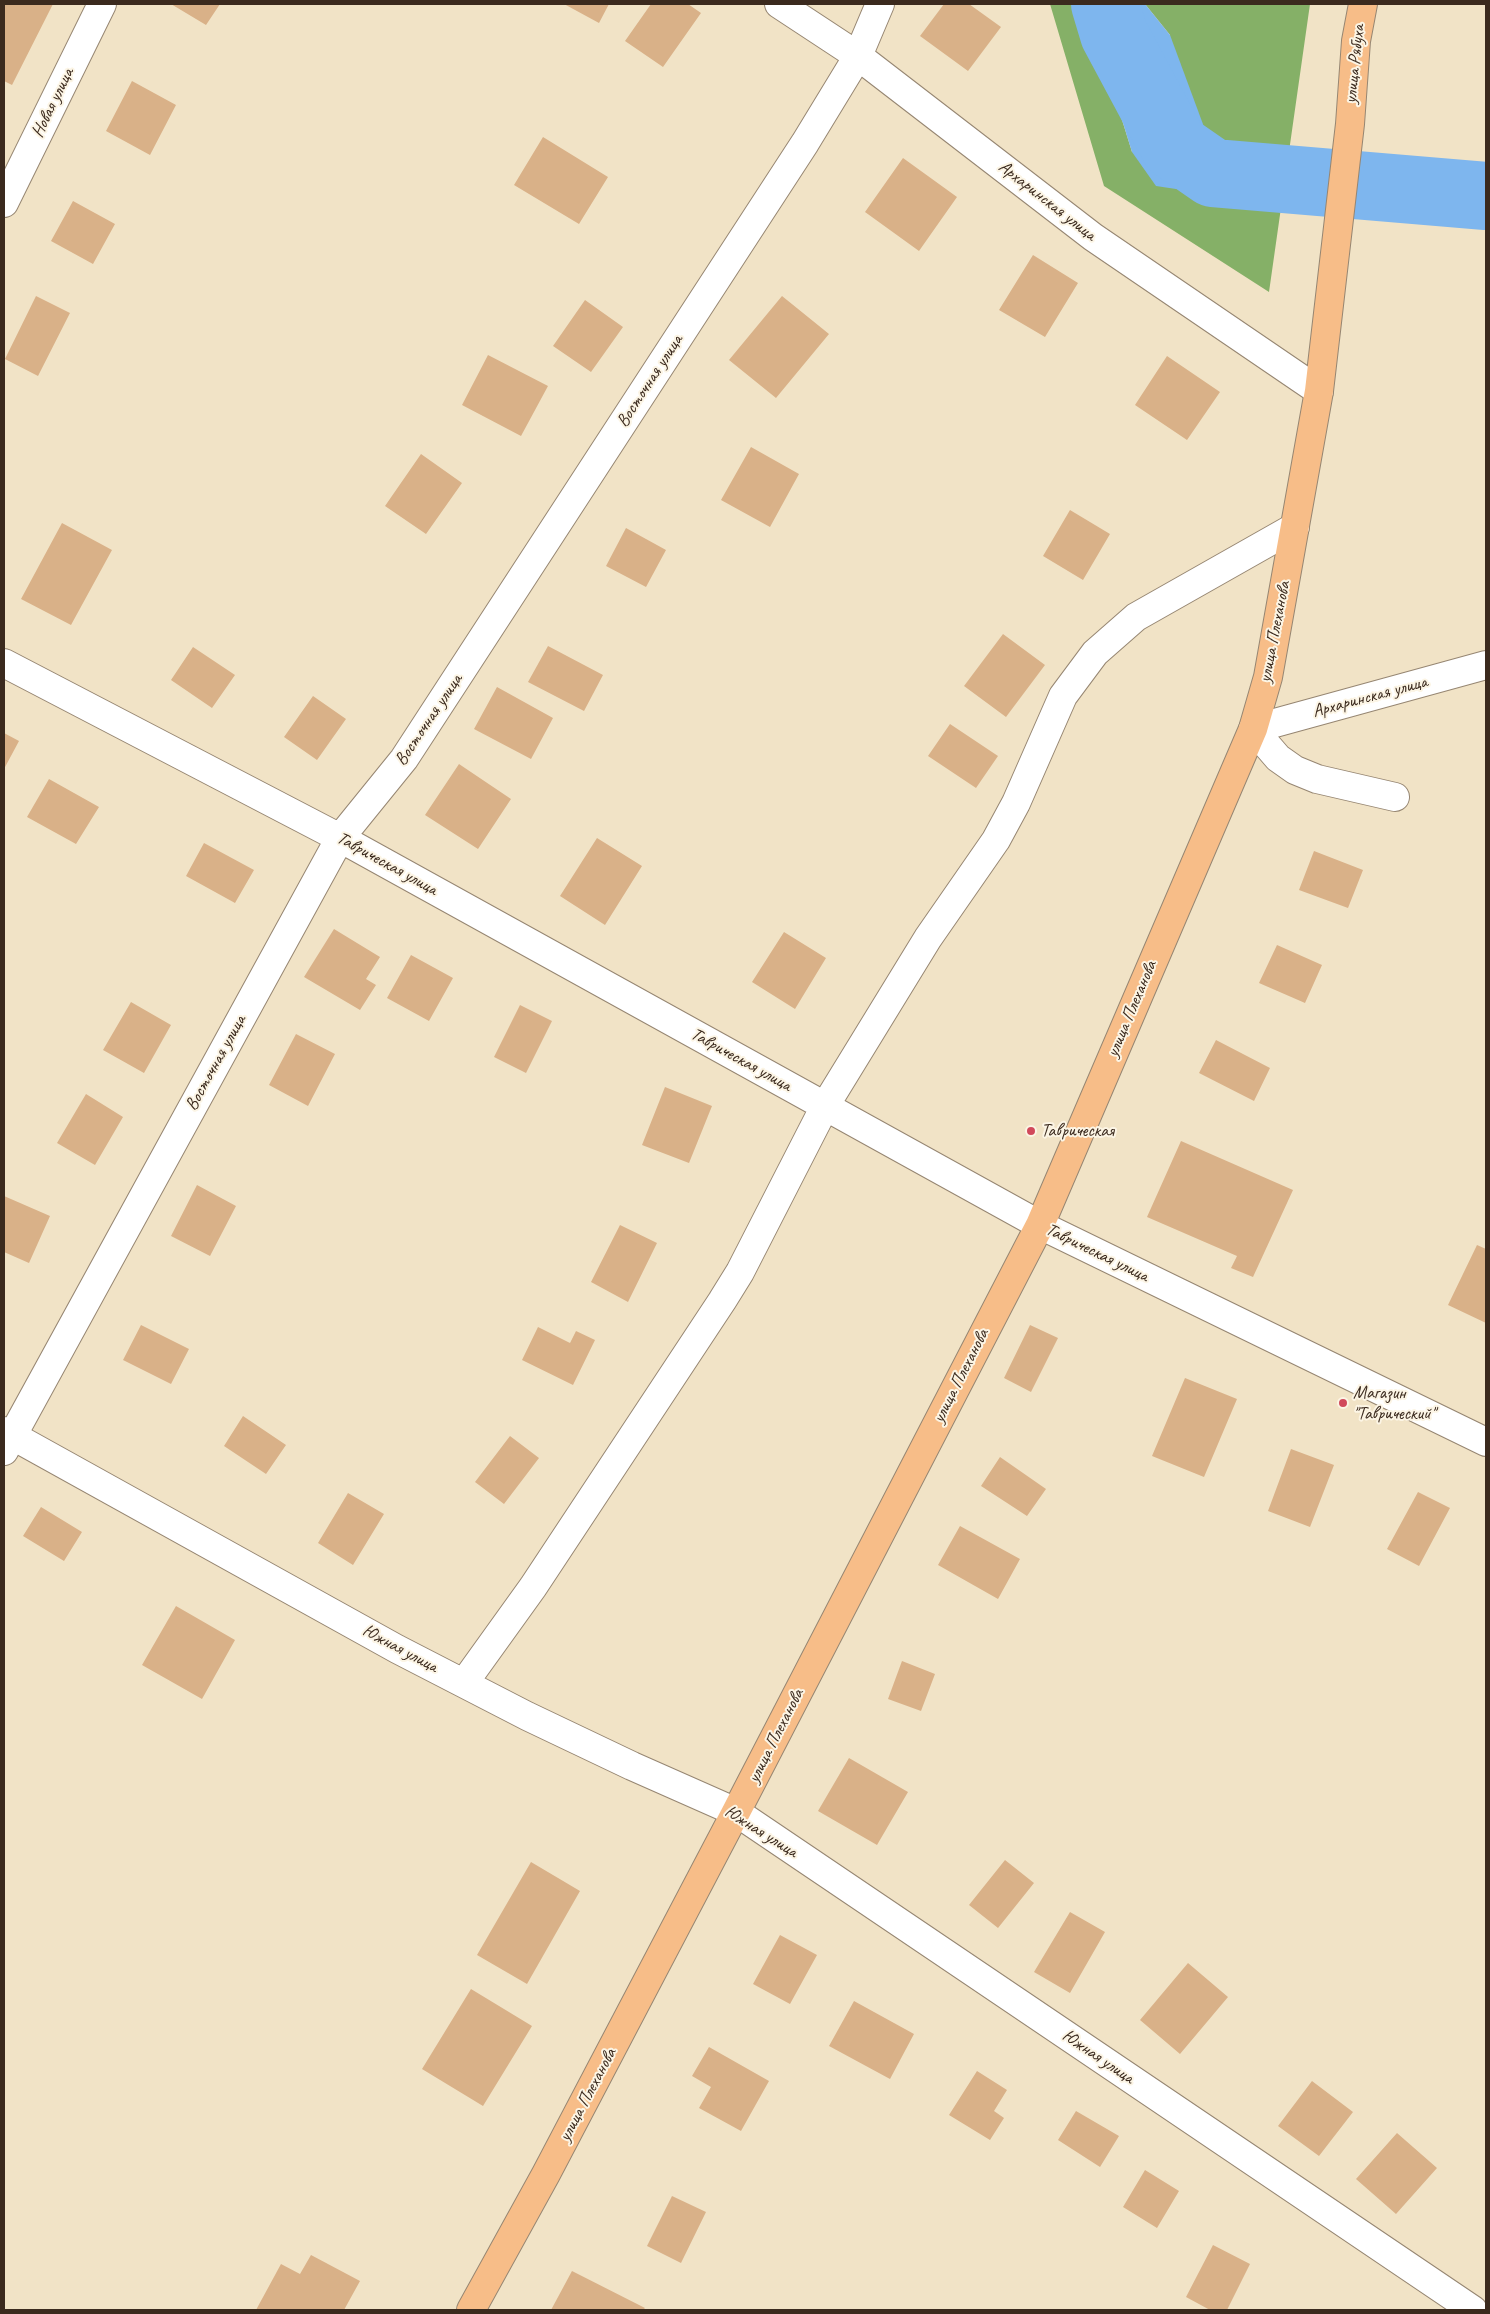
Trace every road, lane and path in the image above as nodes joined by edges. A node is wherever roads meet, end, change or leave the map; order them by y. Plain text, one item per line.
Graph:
1 (102, 4) edge
2 (779, 4) edge
3 (880, 4) edge
4 (1362, 4) edge
5 (858, 56) junction
6 (4, 202) edge
7 (1331, 298) joint
8 (1319, 391) junction
9 (1295, 527) junction
10 (4, 663) edge
11 (1486, 665) edge
12 (1253, 729) junction
13 (1395, 797) dead end
14 (340, 838) junction
15 (824, 1106) junction
16 (1040, 1225) junction
17 (6, 1439) edge
18 (1486, 1442) edge
19 (464, 1683) junction
20 (736, 1812) junction
21 (471, 2310) edge
22 (1473, 2310) edge

1 - 6 street, Новая улица
2 - 5 street, Архаринская улица
3 - 5 street, Восточная улица
4 - 7 main road, улица Рябуха
5 - 8 street, Архаринская улица
5 - 14 street, Восточная улица
7 - 8 main road, улица Плеханова
8 - 9 main road, улица Плеханова
9 - 12 main road, улица Плеханова
9 - 15 street
10 - 14 street, Таврическая улица
11 - 12 street, Архаринская улица
12 - 13 street
12 - 16 main road, улица Плеханова
14 - 15 street, Таврическая улица
14 - 17 street, Восточная улица
15 - 16 street, Таврическая улица
15 - 19 street
16 - 18 street, Таврическая улица
16 - 20 main road, улица Плеханова
17 - 19 street, Южная улица
19 - 20 street, Южная улица
20 - 21 main road, улица Плеханова
20 - 22 street, Южная улица

